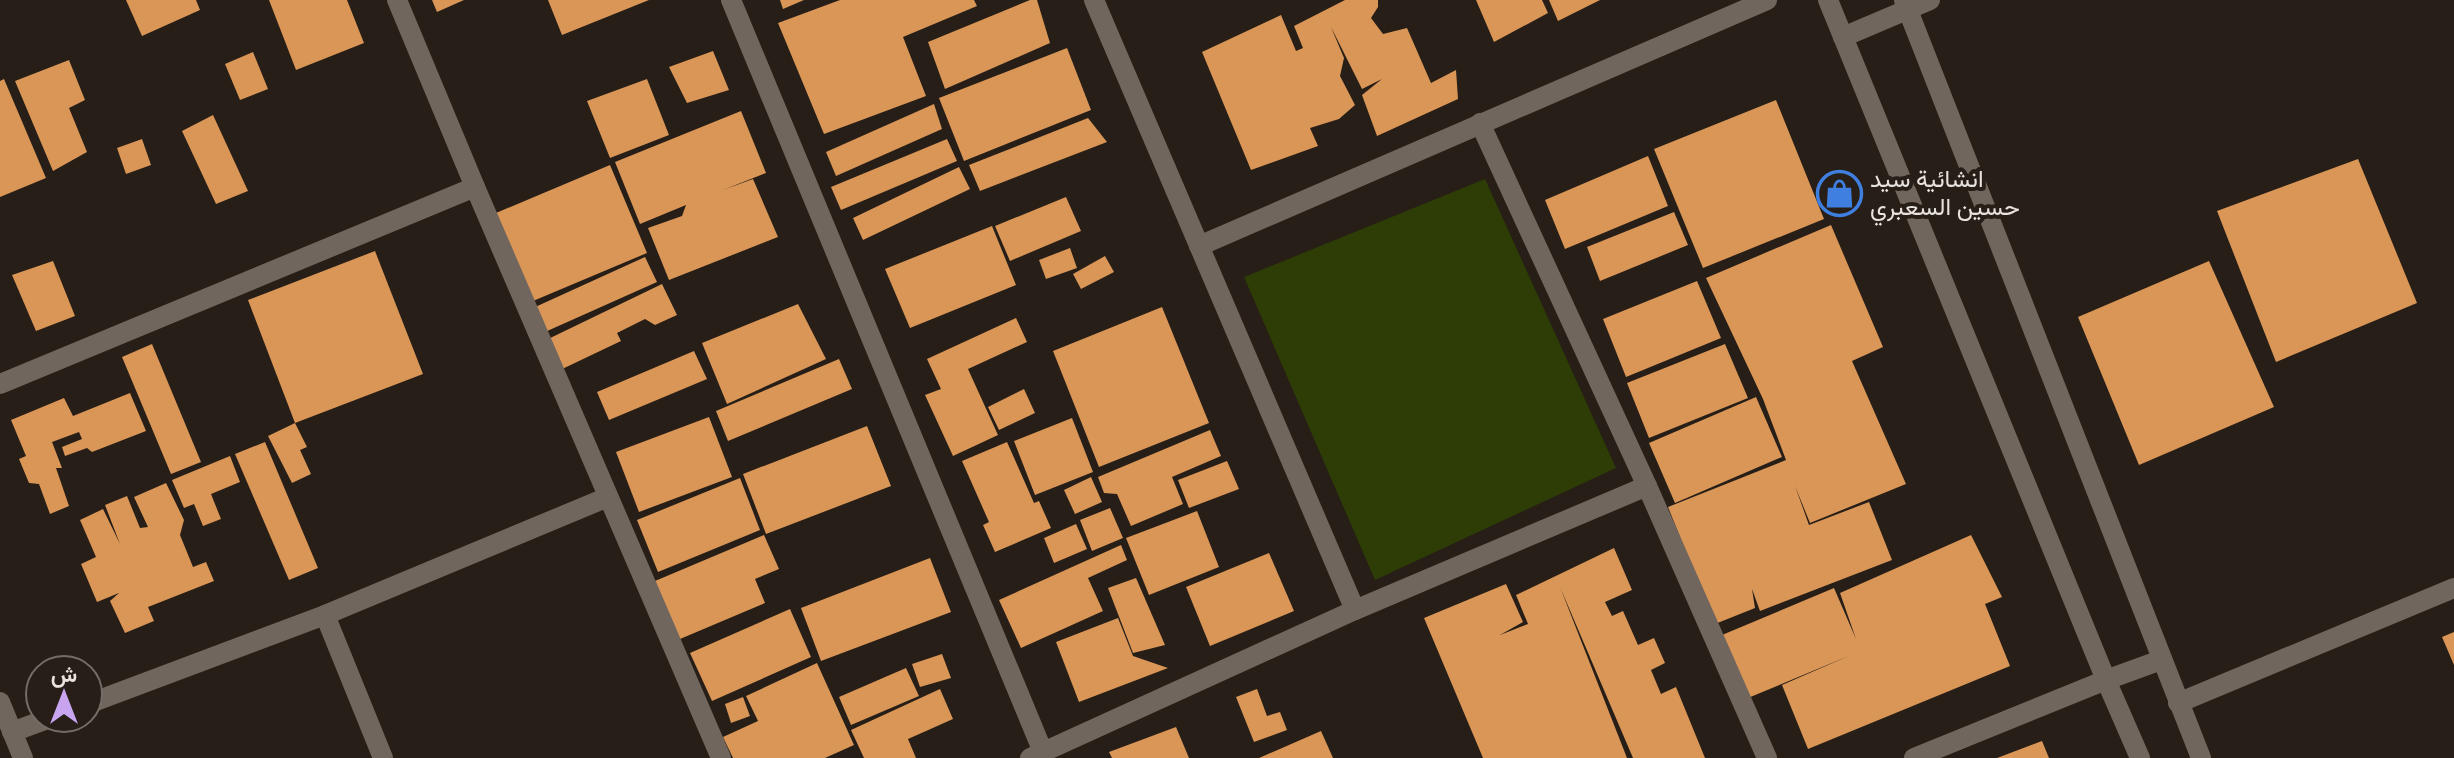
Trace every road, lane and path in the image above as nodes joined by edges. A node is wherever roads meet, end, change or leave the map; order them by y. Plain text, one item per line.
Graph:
1 (397, 0) edge
2 (731, 0) edge
3 (1094, 0) edge
4 (1767, 0) edge
5 (1828, 0) edge
6 (1930, 0) edge
7 (1906, 5) edge
8 (1843, 37) junction
9 (1480, 123) junction
10 (475, 187) junction
11 (1199, 246) junction
12 (0, 384) edge
13 (1647, 486) junction
14 (608, 497) junction
15 (2454, 588) edge
16 (1355, 610) junction
17 (325, 615) junction
18 (2161, 660) junction
19 (2106, 680) junction
20 (104, 698) edge
21 (0, 702) edge
22 (2178, 703) junction
23 (24, 728) edge
24 (12, 732) junction
25 (1036, 755) edge
26 (23, 758) edge
27 (383, 758) edge
28 (721, 758) edge
29 (1767, 758) edge
30 (1914, 758) edge
31 (2140, 758) edge
32 (2201, 758) edge

1 - 10 street
2 - 25 street
3 - 11 street
4 - 9 street
5 - 8 street
6 - 7 street
7 - 8 street
7 - 18 street
8 - 19 street
9 - 11 street
9 - 13 street
10 - 12 street
10 - 14 street
11 - 16 street
13 - 16 street
13 - 29 street
14 - 17 street
14 - 28 street
15 - 22 street
16 - 25 street
17 - 20 street
17 - 27 street
18 - 19 street
18 - 22 street
19 - 30 street
19 - 31 street
21 - 24 street
22 - 32 street
23 - 24 street
24 - 26 street

